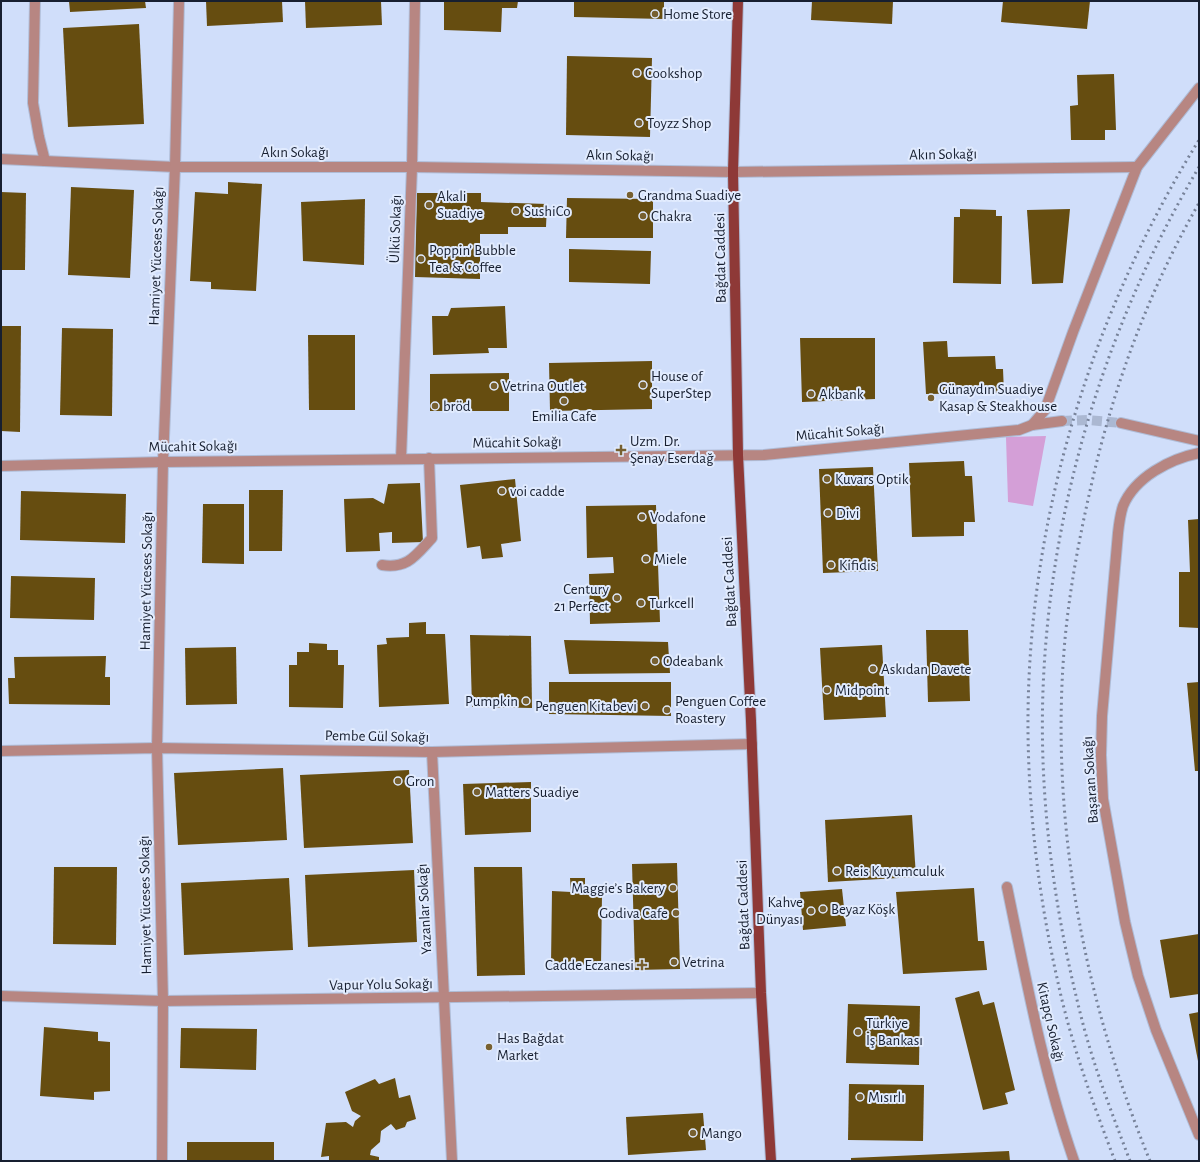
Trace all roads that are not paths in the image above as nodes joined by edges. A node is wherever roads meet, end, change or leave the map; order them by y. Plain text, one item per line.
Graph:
1 (35, 1) edge
2 (179, 1) edge
3 (415, 1) edge
4 (738, 1) edge
5 (1199, 88) edge
6 (1, 159) edge
7 (45, 161) junction
8 (175, 167) junction
9 (412, 167) junction
10 (1137, 167) junction
11 (733, 172) junction
12 (1062, 421) tunnel mouth
13 (1120, 423) tunnel mouth
14 (1032, 425) junction
15 (1199, 441) edge
16 (1199, 453) edge
17 (738, 455) junction
18 (429, 458) junction
19 (401, 459) junction
20 (163, 462) junction
21 (1, 466) edge
22 (382, 565) dead end
23 (752, 744) junction
24 (157, 748) junction
25 (1, 751) edge
26 (432, 752) junction
27 (1007, 887) dead end
28 (761, 993) junction
29 (1, 996) edge
30 (444, 998) junction
31 (163, 1001) junction
32 (1199, 1135) edge
33 (162, 1161) edge
34 (452, 1161) edge
35 (771, 1161) edge
36 (1074, 1161) edge

1 - 7 street
2 - 8 street, Hamiyet Yüceses Sokağı
3 - 9 street, Ülkü Sokağı
4 - 11 main road, Bağdat Caddesi
5 - 10 street
6 - 7 street, Akın Sokağı
7 - 8 street, Akın Sokağı
8 - 9 street, Akın Sokağı
8 - 20 street, Hamiyet Yüceses Sokağı
9 - 11 street, Akın Sokağı
9 - 19 street, Ülkü Sokağı
10 - 11 street, Akın Sokağı
10 - 14 street
11 - 17 main road, Bağdat Caddesi
12 - 14 street, Mücahit Sokağı
13 - 15 street
14 - 17 street, Mücahit Sokağı
16 - 32 street, Başaran Sokağı
17 - 18 street, Mücahit Sokağı
17 - 23 main road, Bağdat Caddesi
18 - 19 street, Mücahit Sokağı
18 - 22 street
19 - 20 street, Mücahit Sokağı
20 - 21 street, Mücahit Sokağı
20 - 24 street, Hamiyet Yüceses Sokağı
23 - 26 street, Pembe Gül Sokağı
23 - 28 main road, Bağdat Caddesi
24 - 25 street, Pembe Gül Sokağı
24 - 26 street, Pembe Gül Sokağı
24 - 31 street, Hamiyet Yüceses Sokağı
26 - 30 street, Yazanlar Sokağı
27 - 36 street, Kitapçı Sokağı
28 - 30 street, Vapur Yolu Sokağı
28 - 35 main road, Bağdat Caddesi
29 - 31 street, Vapur Yolu Sokağı
30 - 31 street, Vapur Yolu Sokağı
30 - 34 street, Yazanlar Sokağı
31 - 33 street, Hamiyet Yüceses Sokağı

